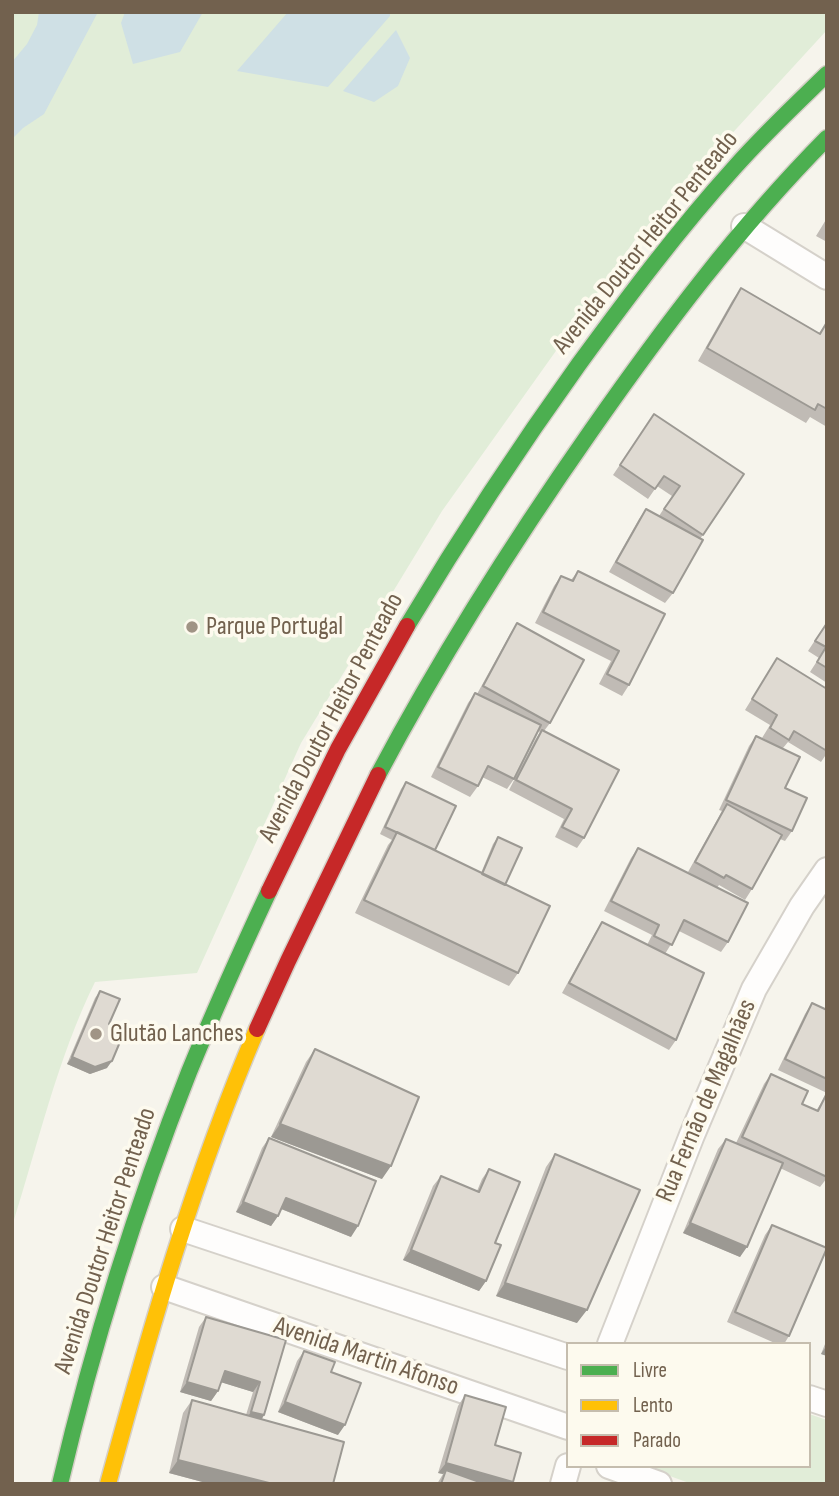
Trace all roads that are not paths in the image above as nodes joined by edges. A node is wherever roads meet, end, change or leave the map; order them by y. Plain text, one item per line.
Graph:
1 (827, 74) edge
2 (827, 138) edge
3 (744, 226) junction
4 (827, 277) edge
5 (827, 870) edge
6 (183, 1229) junction
7 (164, 1287) junction
8 (611, 1342) edge
9 (566, 1356) edge
10 (566, 1426) edge
11 (615, 1468) edge
12 (60, 1484) edge
13 (108, 1484) edge
14 (659, 1484) edge

1 - 12 main road, Avenida Doutor Heitor Penteado
2 - 3 main road
3 - 4 street
3 - 6 main road
5 - 8 street, Rua Fernão de Magalhães
6 - 7 main road
6 - 9 street
7 - 10 street, Avenida Martin Afonso
7 - 13 main road
11 - 14 street

